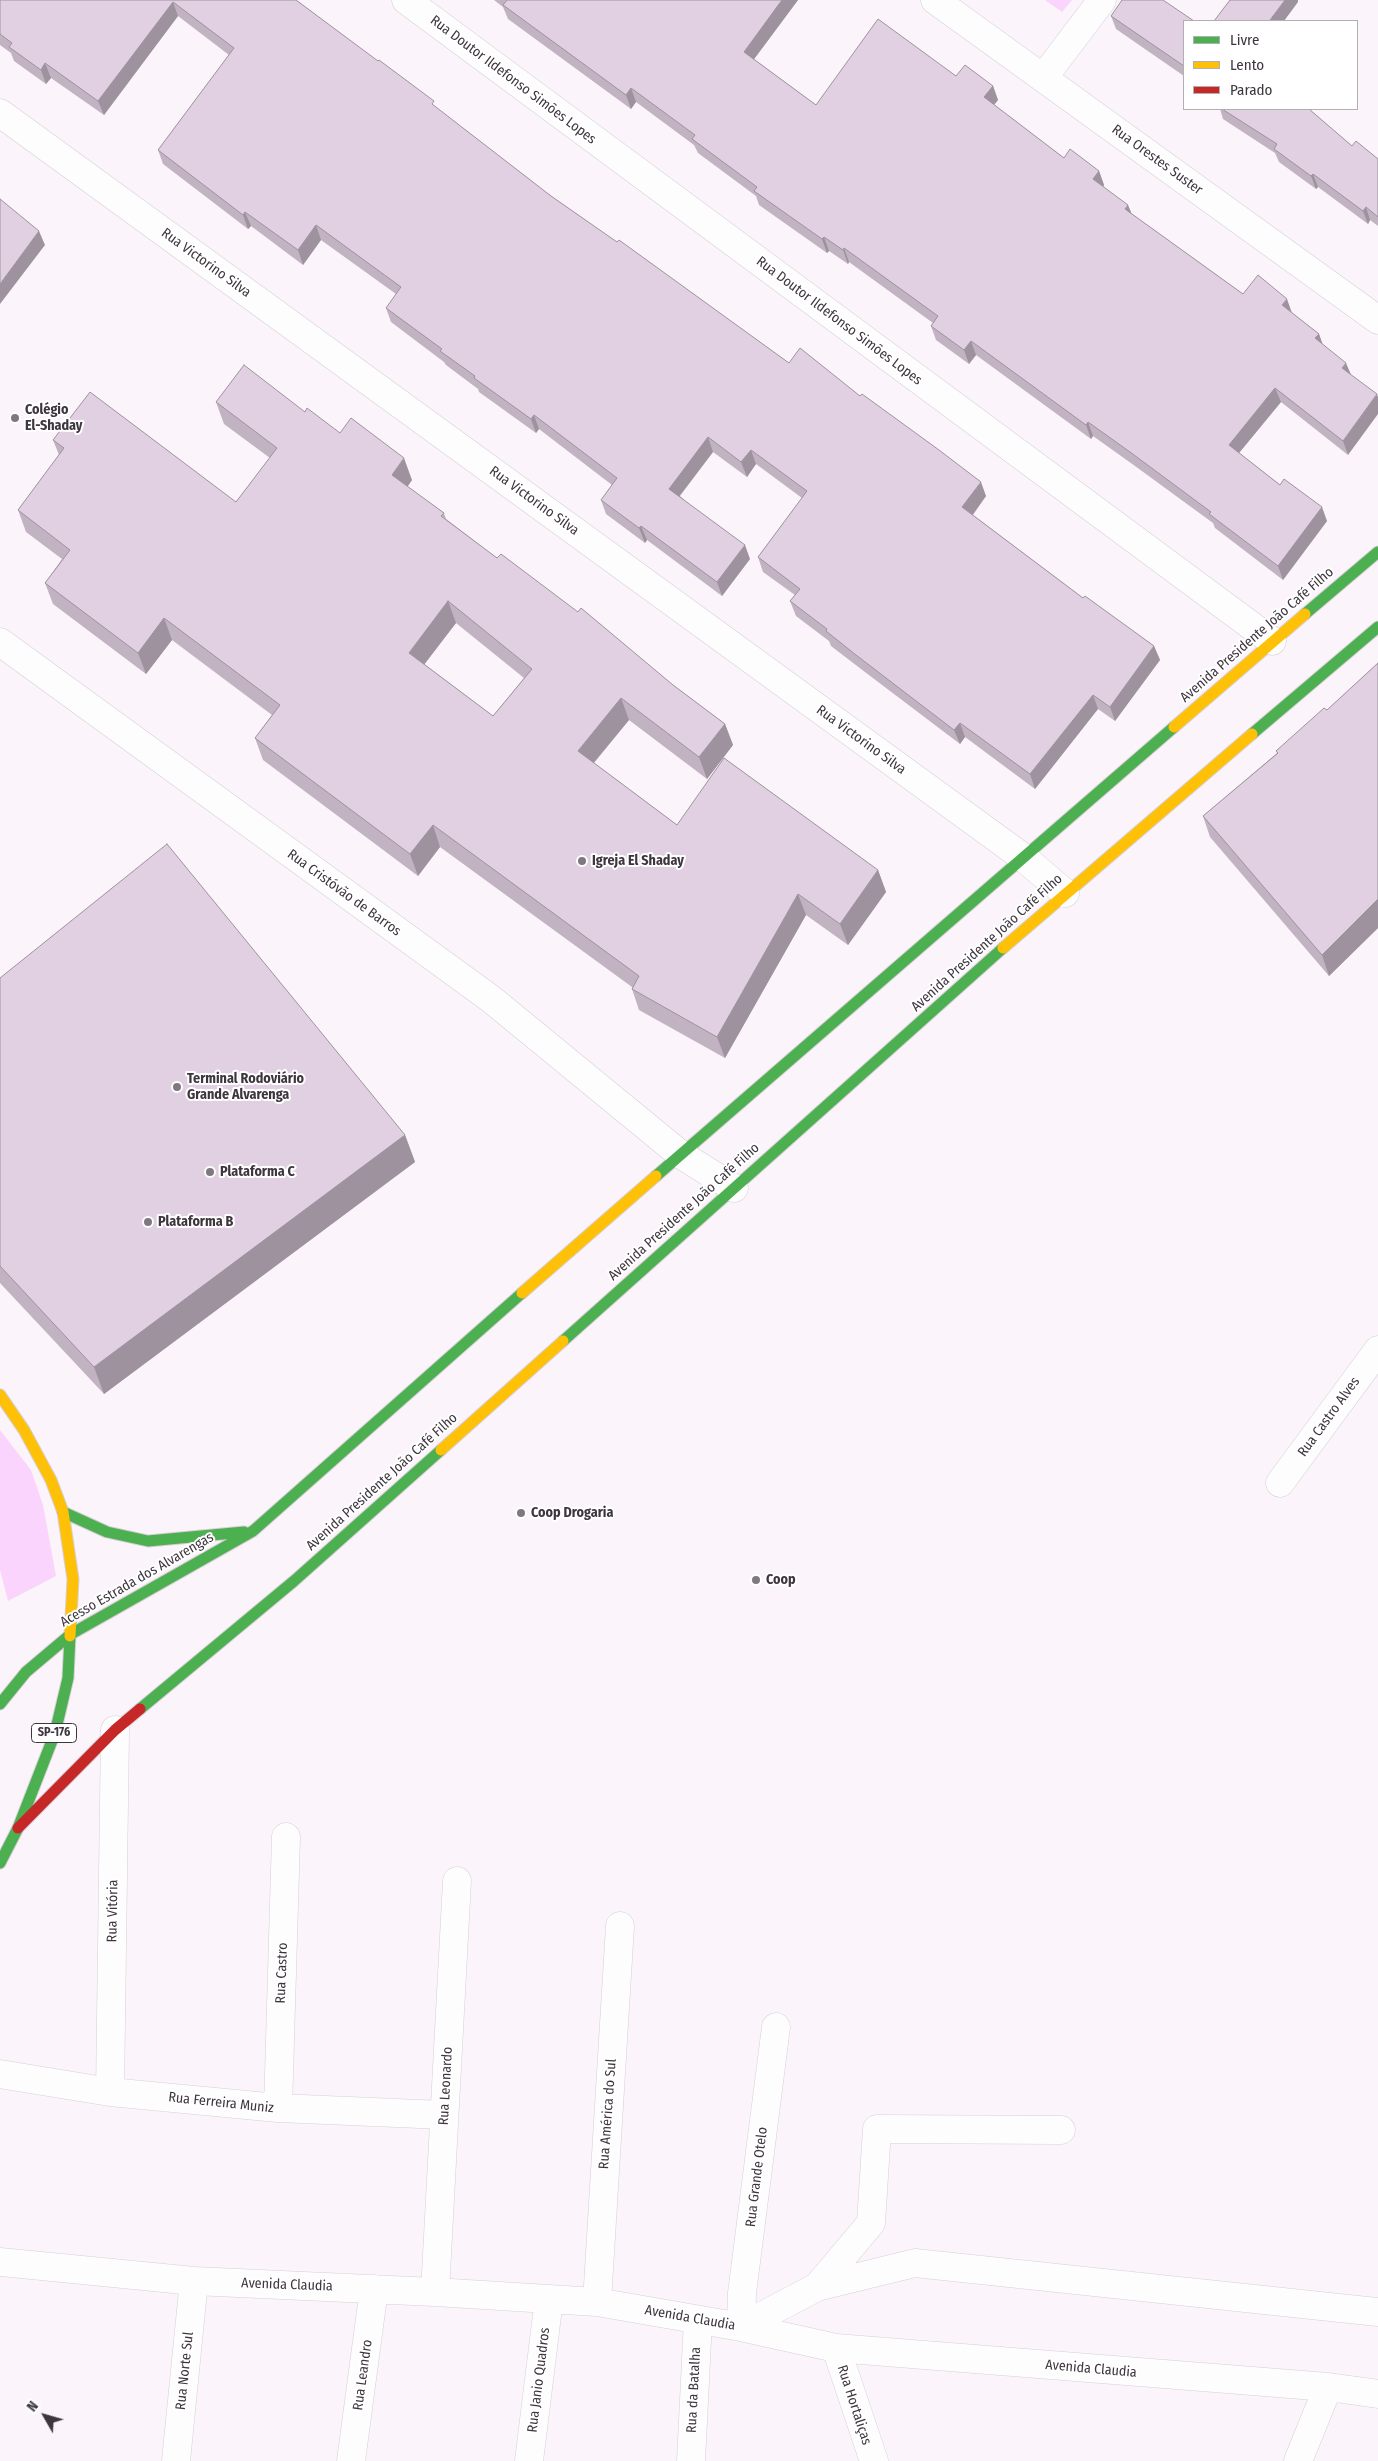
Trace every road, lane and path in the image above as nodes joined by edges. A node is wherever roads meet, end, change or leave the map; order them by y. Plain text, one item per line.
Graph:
1 (406, 0) edge
2 (935, 0) edge
3 (1102, 0) edge
4 (1043, 78) junction
5 (0, 113) edge
6 (1378, 320) edge
7 (1378, 552) edge
8 (1378, 627) edge
9 (1272, 641) junction
10 (0, 642) edge
11 (1024, 858) junction
12 (1065, 893) junction
13 (680, 1154) junction
14 (734, 1188) junction
15 (1378, 1350) edge
16 (0, 1395) edge
17 (1280, 1483) dead end
18 (63, 1512) junction
19 (252, 1531) junction
20 (71, 1634) junction
21 (0, 1704) edge
22 (115, 1730) junction
23 (18, 1828) junction
24 (286, 1837) dead end
25 (0, 1863) edge
26 (457, 1880) dead end
27 (620, 1926) dead end
28 (776, 2027) dead end
29 (0, 2074) edge
30 (110, 2092) junction
31 (278, 2108) junction
32 (444, 2115) junction
33 (1060, 2130) dead end
34 (0, 2262) edge
35 (194, 2281) junction
36 (817, 2287) junction
37 (374, 2289) junction
38 (435, 2292) junction
39 (548, 2299) junction
40 (597, 2302) junction
41 (1378, 2312) edge
42 (698, 2320) junction
43 (741, 2327) junction
44 (836, 2348) junction
45 (1328, 2388) junction
46 (1378, 2394) edge
47 (871, 2458) edge
48 (176, 2461) edge
49 (351, 2461) edge
50 (528, 2461) edge
51 (691, 2461) edge
52 (1298, 2461) edge

1 - 9 street, Rua Doutor Ildefonso Simões Lopes
2 - 4 street, Rua Orestes Suster
3 - 4 street
4 - 6 street, Rua Orestes Suster
5 - 11 street, Rua Victorino Silva
7 - 9 main road, Avenida Presidente João Café Filho
8 - 12 main road, Avenida Presidente João Café Filho
9 - 11 main road, Avenida Presidente João Café Filho
10 - 13 street, Rua Cristóvão de Barros
11 - 12 street, Rua Victorino Silva
11 - 13 main road, Avenida Presidente João Café Filho
12 - 14 main road, Avenida Presidente João Café Filho
13 - 14 street, Rua Cristóvão de Barros
13 - 19 main road, Avenida Presidente João Café Filho
14 - 22 main road, Avenida Presidente João Café Filho
15 - 17 street, Rua Castro Alves
16 - 18 main road, SP-176
18 - 19 main road
18 - 20 main road, SP-176
19 - 20 main road, Acesso Estrada dos Alvarengas
20 - 21 main road, Acesso Estrada dos Alvarengas
20 - 23 main road, SP-176
22 - 23 main road, Avenida Presidente João Café Filho
22 - 30 street, Rua Vitória
23 - 25 main road, SP-176
24 - 31 street, Rua Castro
26 - 32 street, Rua Leonardo
27 - 40 street, Rua América do Sul
28 - 43 street, Rua Grande Otelo
29 - 30 street, Rua Ferreira Muniz
30 - 31 street, Rua Ferreira Muniz
31 - 32 street, Rua Ferreira Muniz
32 - 38 street, Rua Leonardo
33 - 36 street
34 - 35 street, Avenida Claudia
35 - 37 street, Avenida Claudia
35 - 48 street, Rua Norte Sul
36 - 41 street
36 - 43 street
37 - 38 street, Avenida Claudia
37 - 49 street, Rua Leandro
38 - 39 street, Avenida Claudia
39 - 40 street, Avenida Claudia
39 - 50 street, Rua Janio Quadros
40 - 42 street, Avenida Claudia
42 - 43 street, Avenida Claudia
42 - 51 street, Rua da Batalha
43 - 44 street, Avenida Claudia
44 - 45 street, Avenida Claudia
44 - 47 street, Rua Hortaliças
45 - 46 street, Avenida Claudia
45 - 52 street

